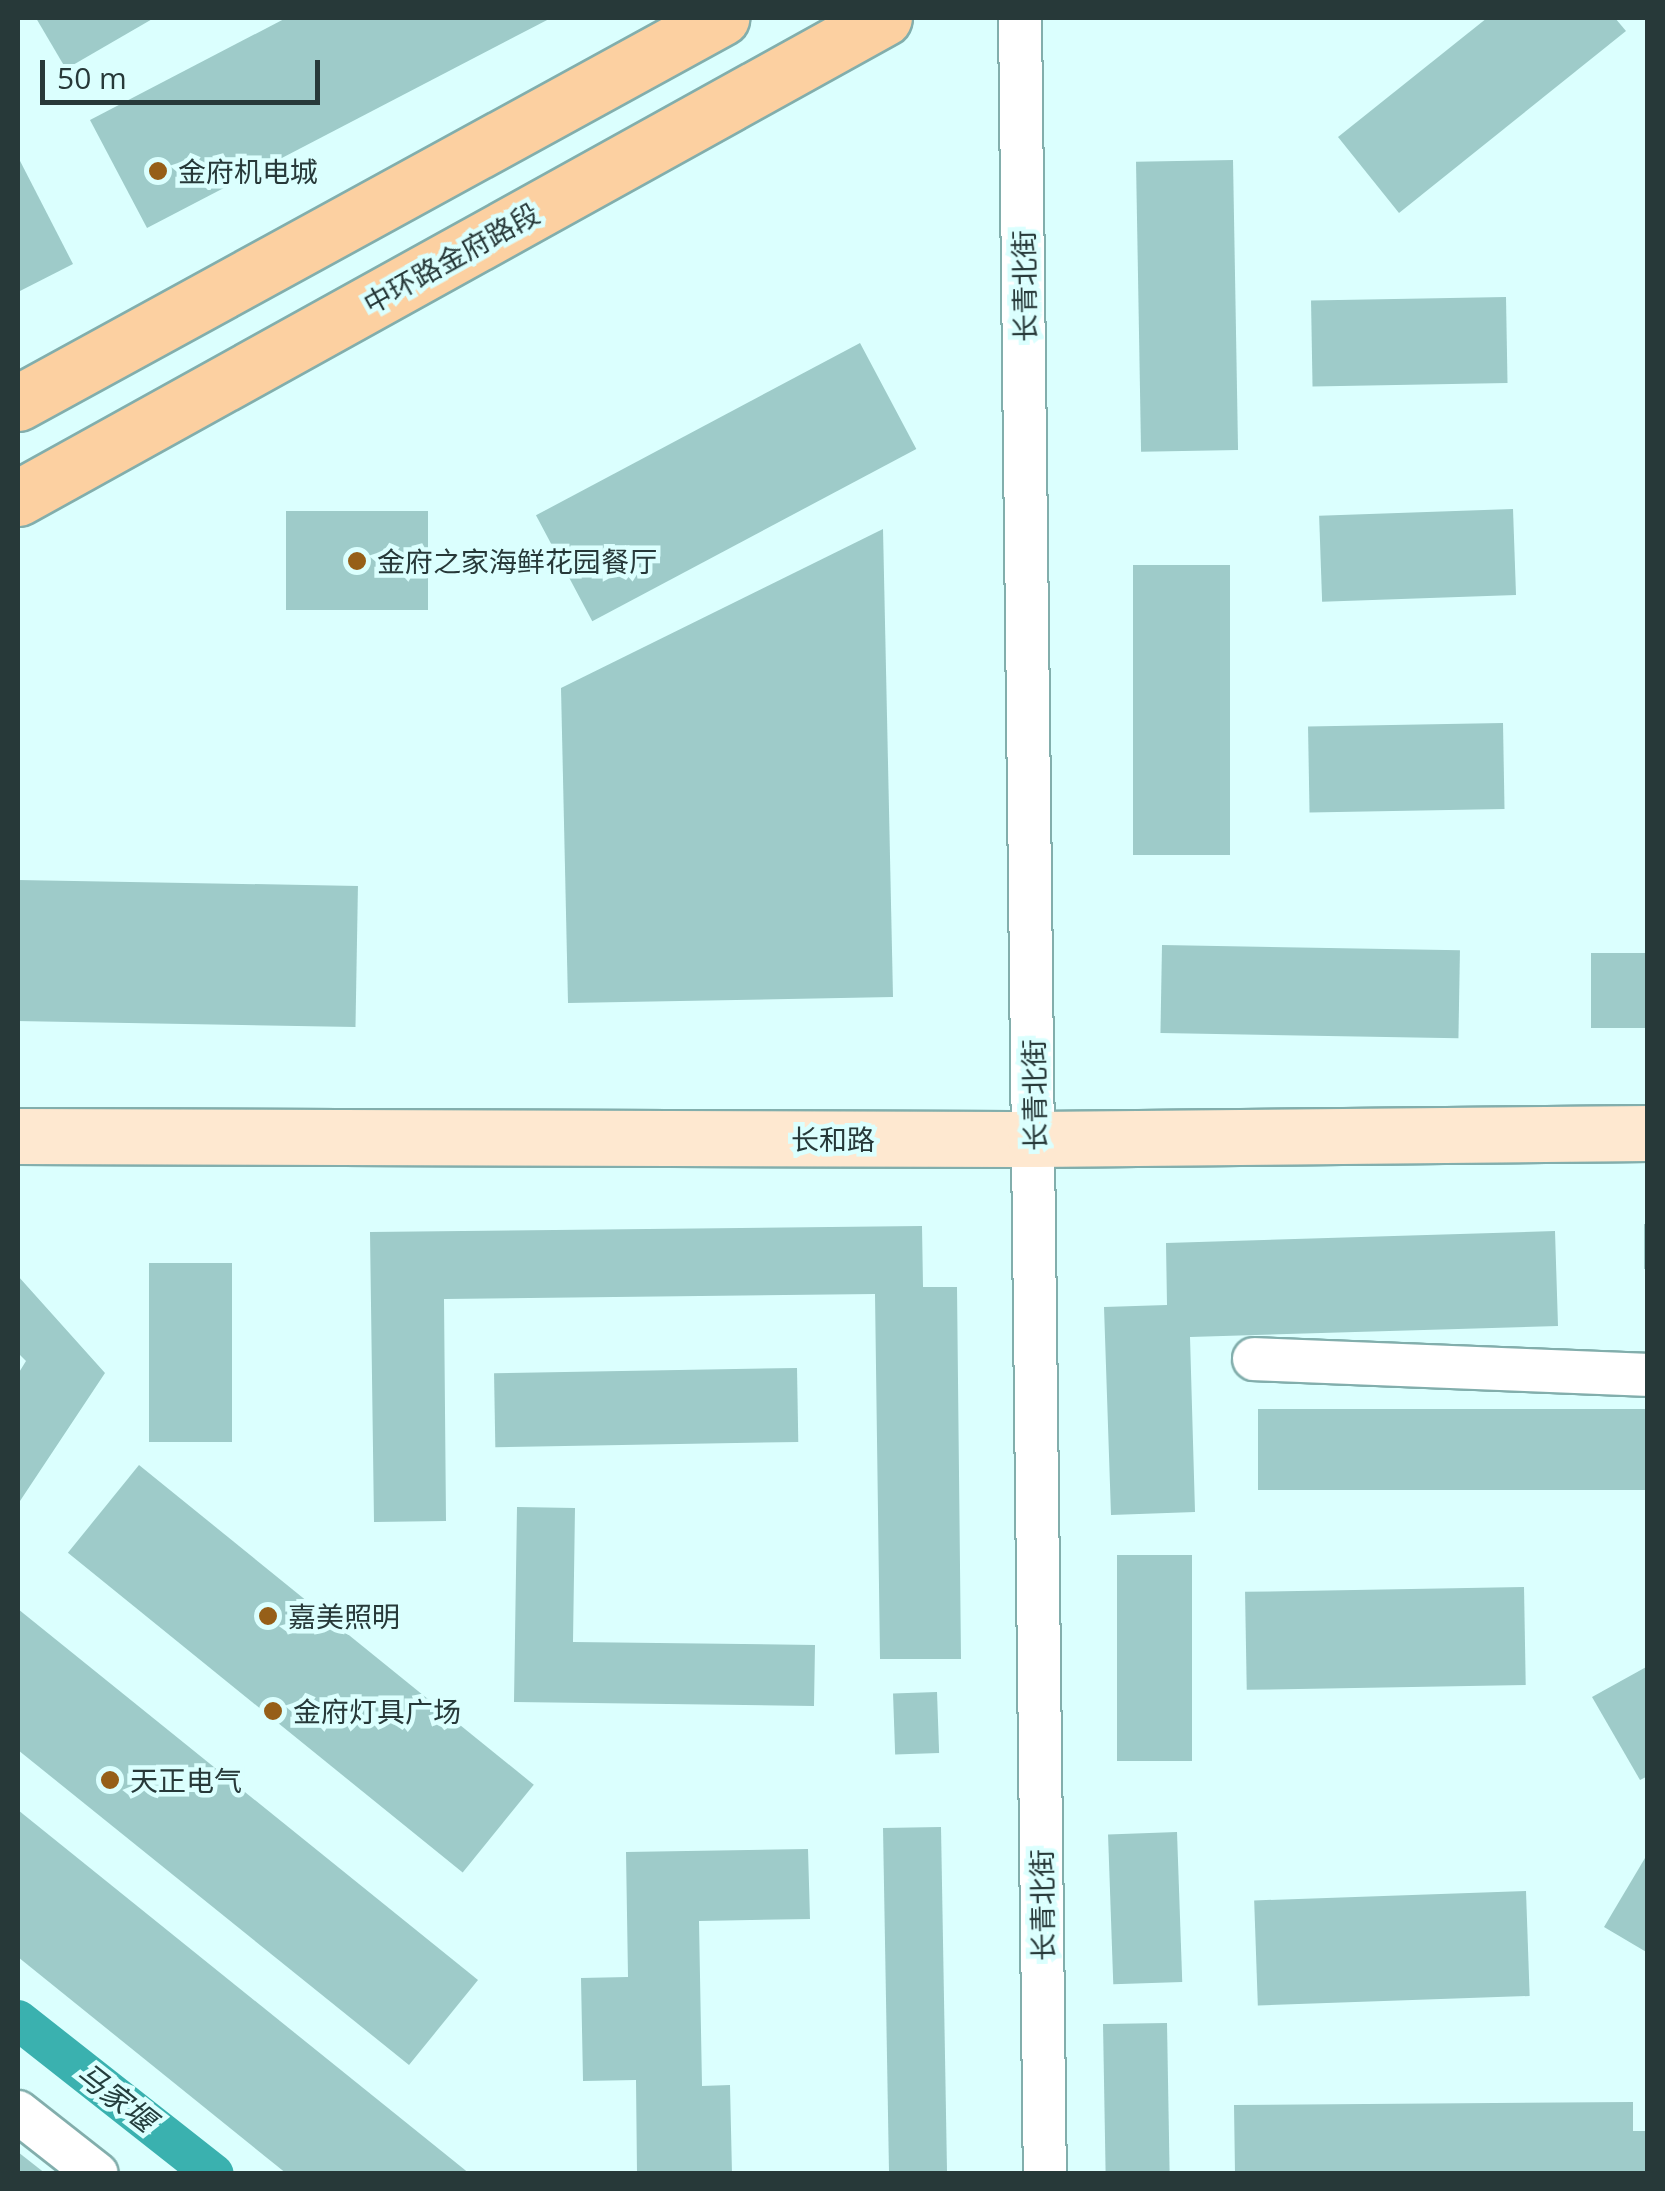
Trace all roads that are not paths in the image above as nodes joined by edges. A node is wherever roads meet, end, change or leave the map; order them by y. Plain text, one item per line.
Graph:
1 (720, 18) edge
2 (884, 18) edge
3 (1020, 18) edge
4 (18, 402) edge
5 (18, 498) edge
6 (1648, 1133) edge
7 (18, 1136) edge
8 (1035, 1139) junction
9 (1254, 1359) dead end
10 (1648, 1375) edge
11 (18, 2112) edge
12 (96, 2174) edge
13 (1045, 2174) edge

1 - 4 main road
2 - 5 main road, 中环路金府路段
3 - 8 street, 长青北街
6 - 8 street, 长和路
7 - 8 street, 长和路
8 - 13 street, 长青北街
9 - 10 street
11 - 12 street

